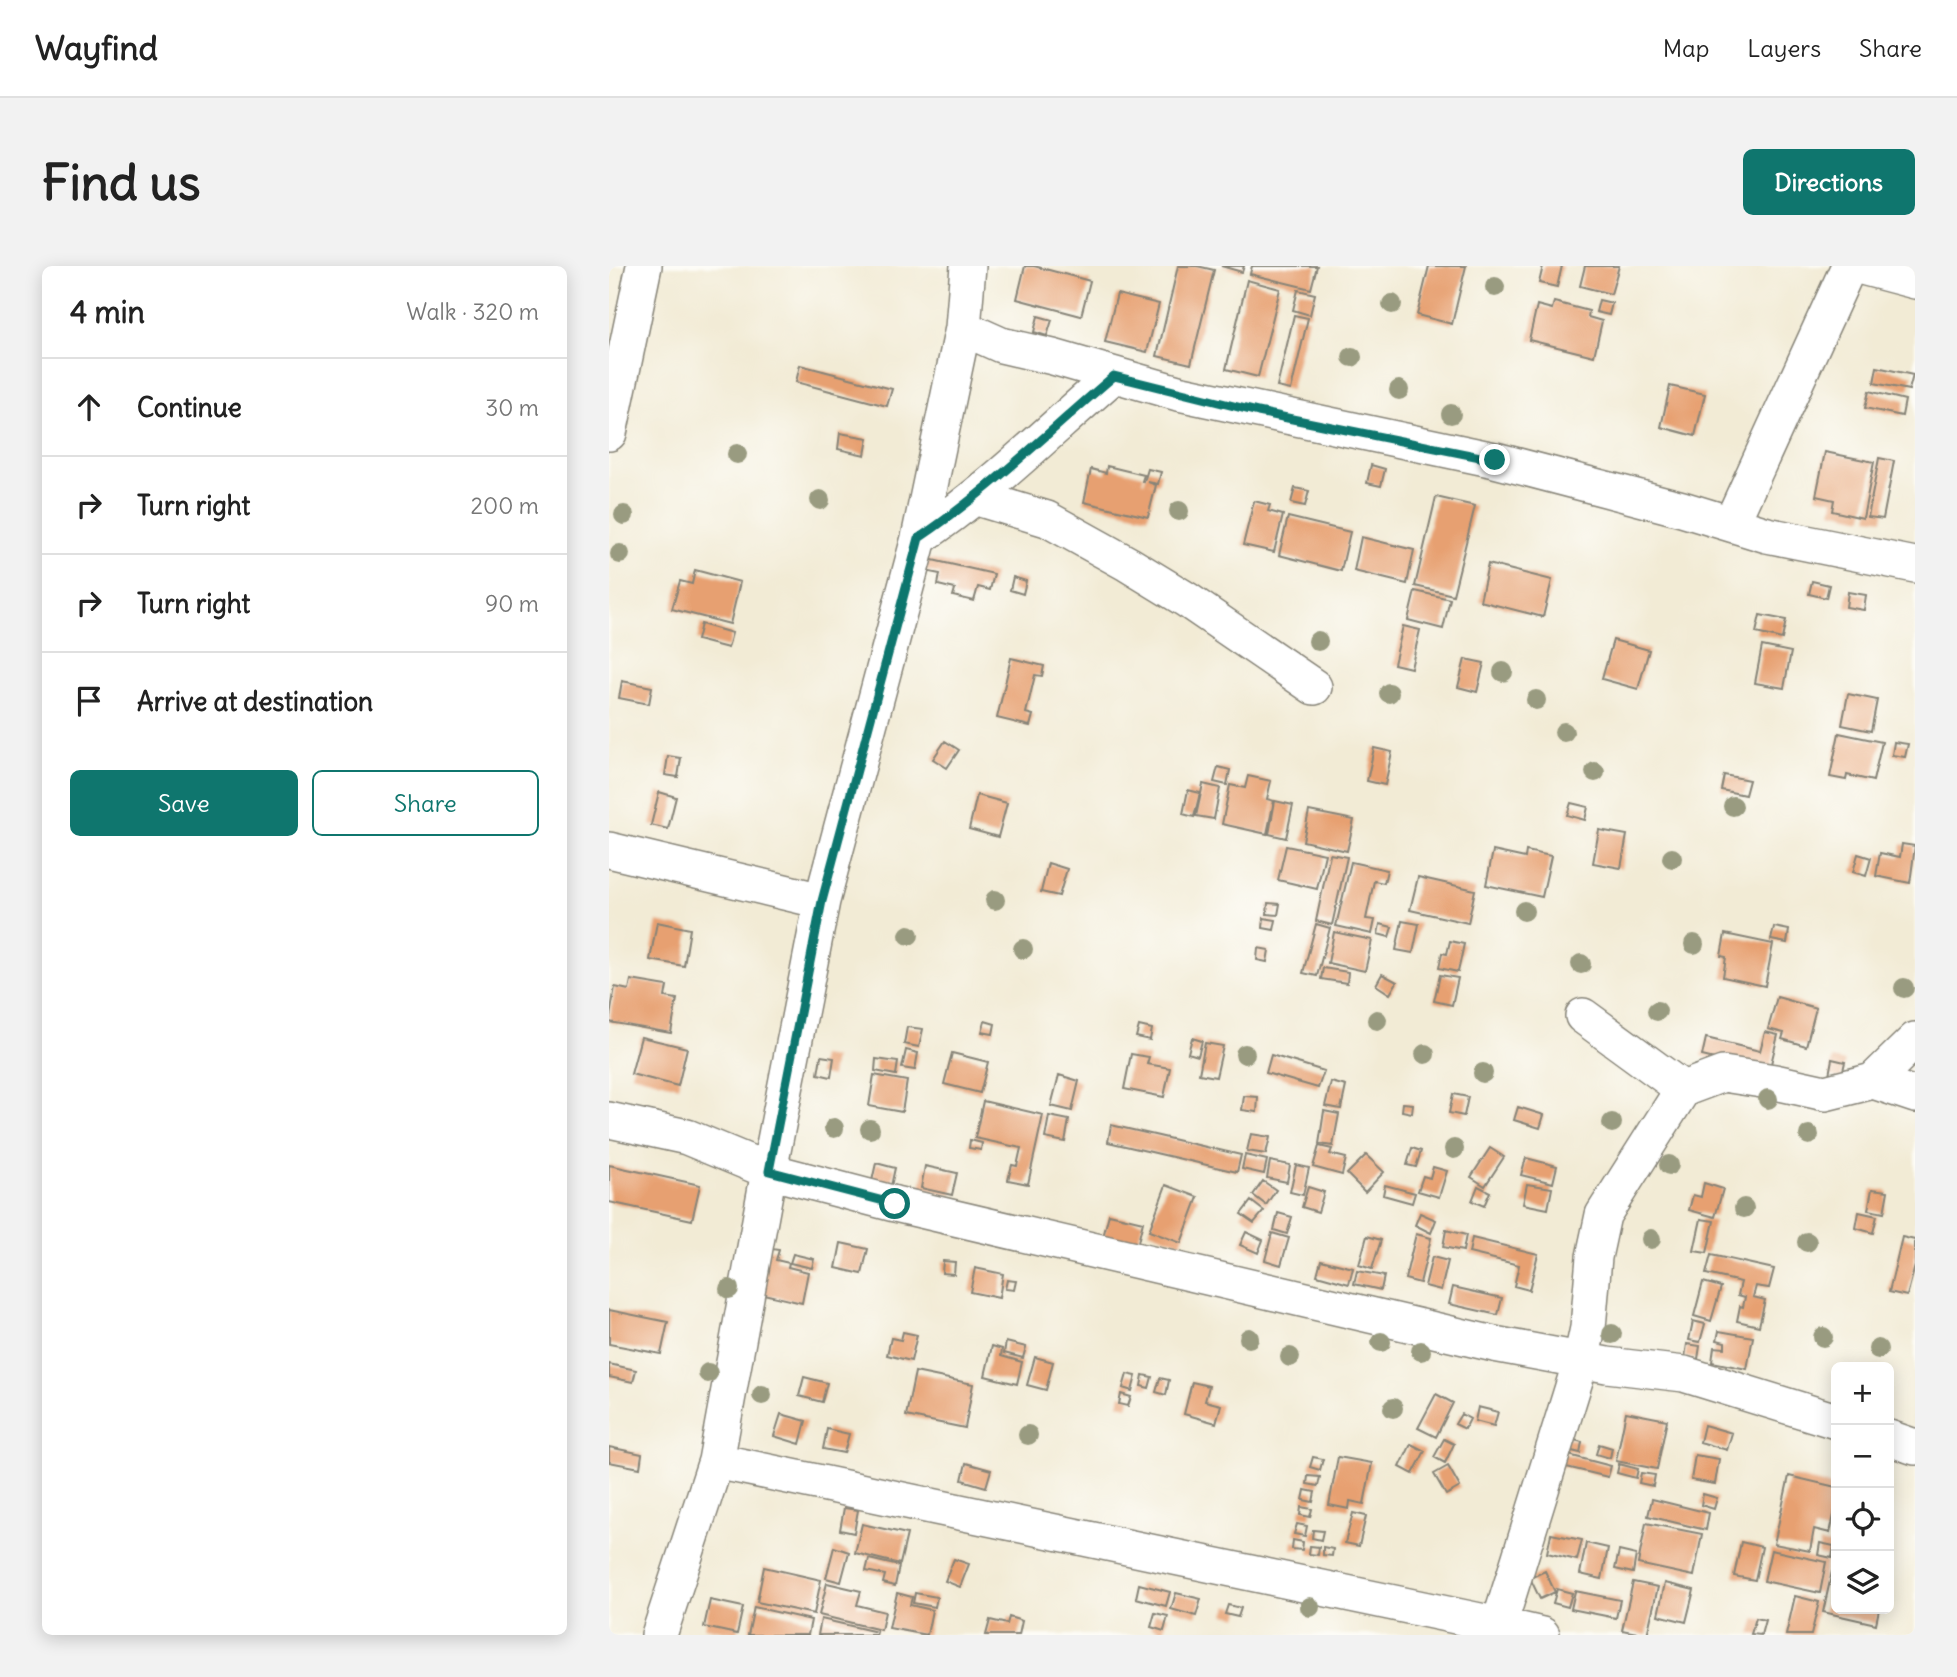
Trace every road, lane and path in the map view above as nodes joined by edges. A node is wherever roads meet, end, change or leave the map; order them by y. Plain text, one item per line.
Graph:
1 (644, 266) edge
2 (968, 266) edge
3 (1849, 266) edge
4 (1858, 266) edge
5 (1915, 281) edge
6 (963, 328) junction
7 (1114, 376) junction
8 (609, 433) edge
9 (974, 497) junction
10 (1731, 524) junction
11 (919, 538) junction
12 (1915, 565) edge
13 (1314, 687) dead end
14 (609, 850) edge
15 (822, 901) junction
16 (1583, 1016) dead end
17 (1915, 1040) edge
18 (1873, 1081) junction
19 (1683, 1090) junction
20 (1915, 1095) edge
21 (609, 1120) edge
22 (769, 1171) junction
23 (1581, 1361) junction
24 (1831, 1419) edge
25 (1894, 1440) edge
26 (1915, 1447) edge
27 (716, 1461) junction
28 (1497, 1630) edge
29 (659, 1635) edge
30 (1542, 1635) edge

1 - 8 street
2 - 6 street
3 - 10 street
4 - 5 street
6 - 7 street
6 - 11 street
7 - 9 street
7 - 10 street
9 - 11 street
9 - 13 street
10 - 12 street
11 - 15 street
14 - 15 street
15 - 22 street
16 - 19 street
17 - 18 street
18 - 19 street
18 - 20 street
19 - 23 street
21 - 22 street
22 - 23 street
22 - 27 street
23 - 24 street
23 - 28 street
25 - 26 street
27 - 28 street
27 - 29 street
28 - 30 street

